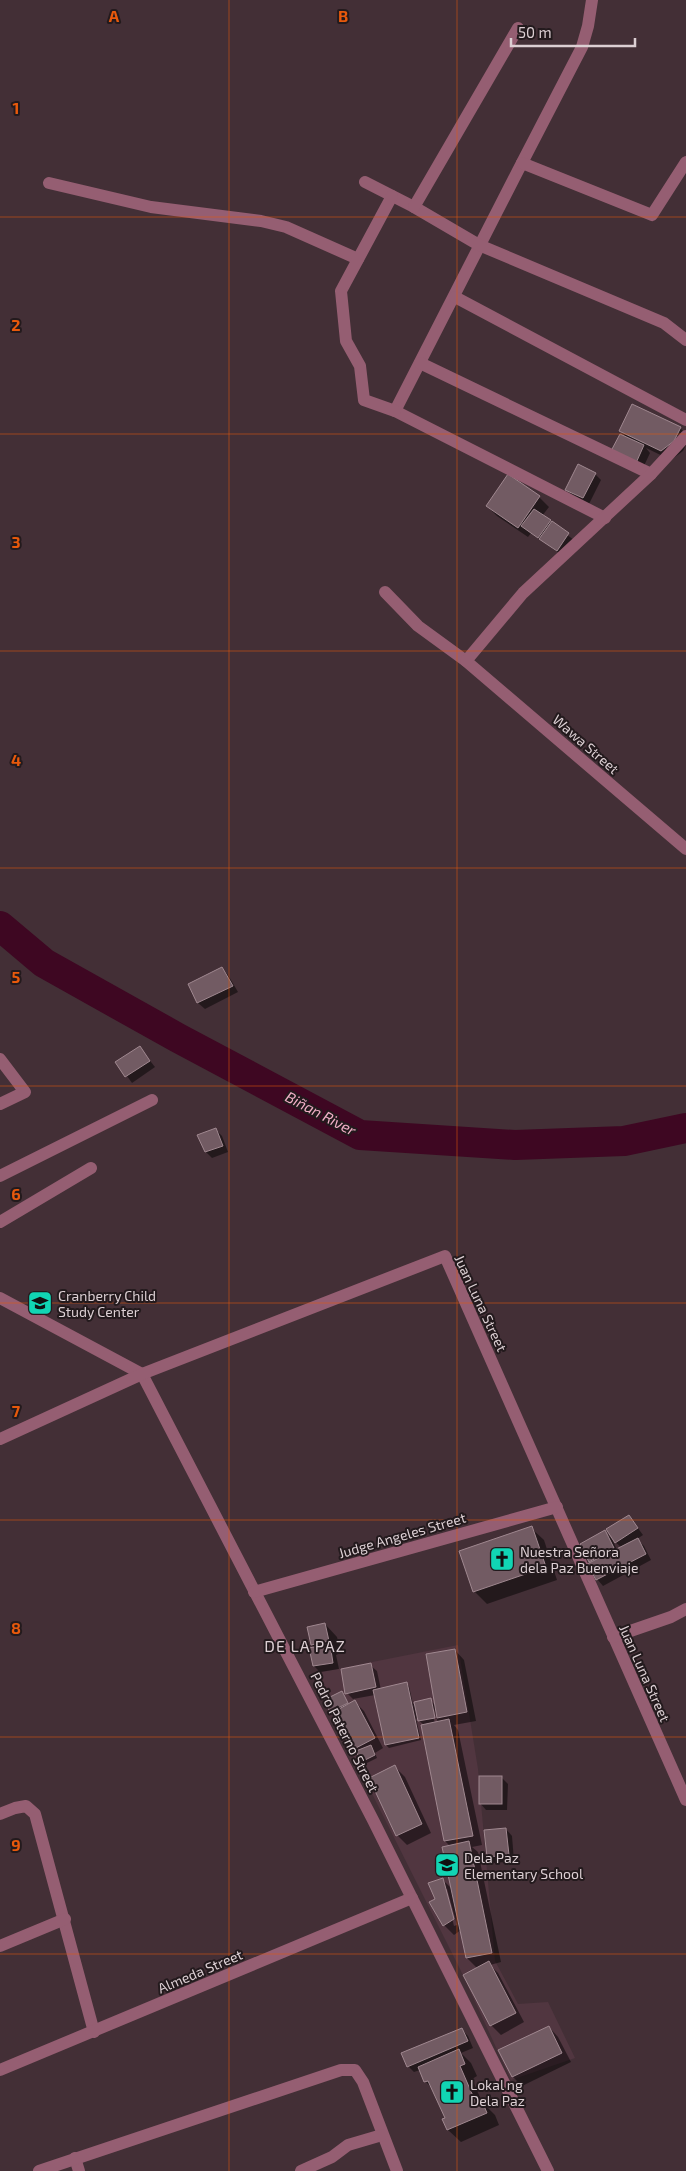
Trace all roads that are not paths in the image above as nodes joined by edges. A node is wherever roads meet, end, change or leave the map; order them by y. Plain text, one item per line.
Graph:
1 (592, 0) edge
2 (518, 28) dead end
3 (686, 162) edge
4 (522, 163) junction
5 (682, 178) edge
6 (365, 182) dead end
7 (49, 183) dead end
8 (392, 196) junction
9 (414, 206) junction
10 (479, 244) junction
11 (358, 259) junction
12 (455, 297) junction
13 (686, 340) edge
14 (420, 363) junction
15 (395, 411) junction
16 (686, 420) edge
17 (686, 436) edge
18 (651, 474) junction
19 (605, 518) junction
20 (385, 592) dead end
21 (466, 661) junction
22 (686, 850) edge
23 (0, 1060) edge
24 (152, 1100) dead end
25 (0, 1104) edge
26 (91, 1168) dead end
27 (0, 1176) edge
28 (0, 1222) edge
29 (1, 1299) edge
30 (142, 1374) junction
31 (0, 1439) edge
32 (557, 1507) junction
33 (254, 1592) junction
34 (686, 1609) edge
35 (613, 1637) junction
36 (686, 1800) edge
37 (0, 1814) edge
38 (412, 1898) junction
39 (65, 1919) junction
40 (0, 1946) edge
41 (94, 2032) junction
42 (0, 2070) edge
43 (382, 2135) junction
44 (77, 2165) edge
45 (39, 2171) edge
46 (301, 2171) edge
47 (397, 2171) edge
48 (548, 2171) edge

1 - 4 street
2 - 9 street
3 - 5 street
4 - 5 street
4 - 10 street
6 - 8 street
7 - 11 street
8 - 9 street
8 - 11 street
9 - 10 street
10 - 12 street
10 - 13 street
11 - 15 street
12 - 14 street
12 - 16 street
14 - 15 street
14 - 18 street
15 - 19 street
17 - 18 street
18 - 19 street
19 - 21 street
20 - 21 street, Wawa Street
21 - 22 street, Wawa Street
23 - 25 street
24 - 27 street
26 - 28 street
29 - 30 street
30 - 31 street, Juan Luna Street
30 - 32 street, Juan Luna Street
30 - 33 street, Pedro Paterno Street
32 - 33 street, Judge Angeles Street
32 - 35 street, Juan Luna Street
33 - 38 street, Pedro Paterno Street
34 - 35 street
35 - 36 street, Juan Luna Street
37 - 39 street
38 - 41 street, Almeda Street
38 - 48 street, Pedro Paterno Street
39 - 40 street
39 - 41 street
41 - 42 street, Almeda Street
43 - 44 street
43 - 46 street
43 - 47 street
44 - 45 street

